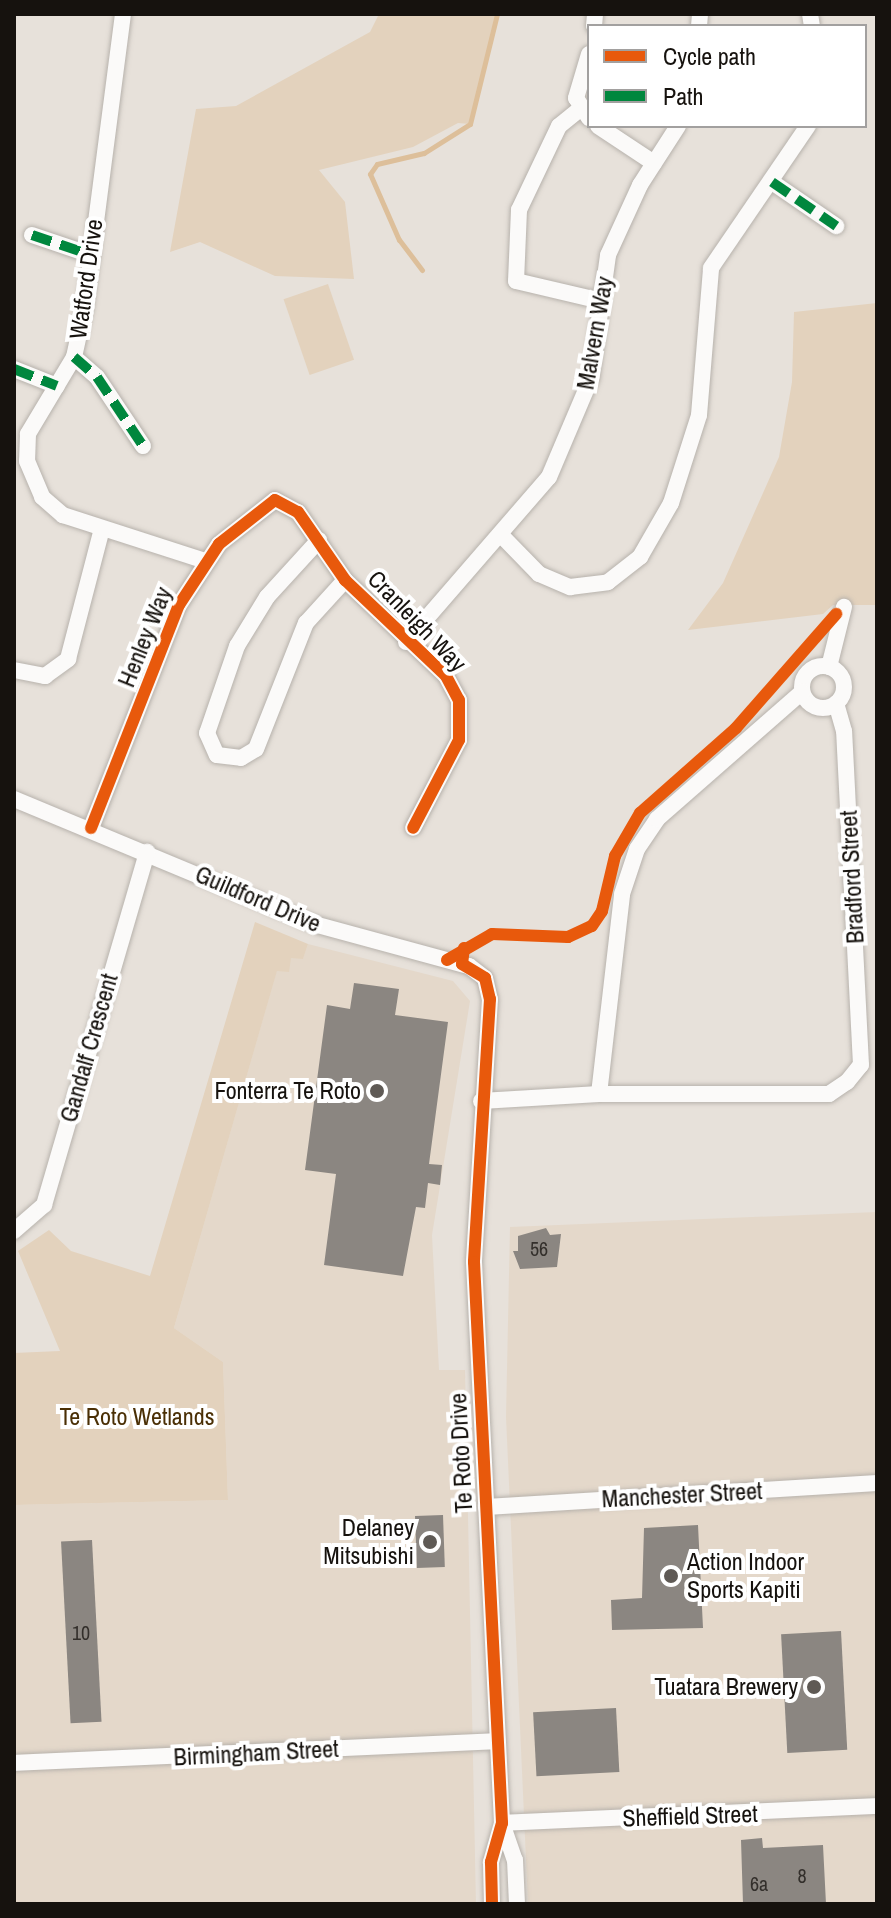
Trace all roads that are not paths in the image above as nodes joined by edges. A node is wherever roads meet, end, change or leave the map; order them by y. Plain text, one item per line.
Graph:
1 (123, 14) edge
2 (587, 61) edge
3 (585, 113) edge
4 (601, 128) edge
5 (677, 128) edge
6 (807, 128) edge
7 (654, 163) junction
8 (772, 182) junction
9 (836, 226) dead end
10 (32, 235) dead end
11 (91, 255) junction
12 (601, 301) junction
13 (74, 357) junction
14 (14, 369) edge
15 (57, 386) junction
16 (143, 446) dead end
17 (21, 462) edge
18 (286, 503) joint
19 (101, 532) junction
20 (500, 534) junction
21 (319, 540) junction
22 (205, 561) junction
23 (345, 580) junction
24 (844, 607) dead end
25 (406, 642) junction
26 (829, 667) junction
27 (14, 670) edge
28 (802, 692) junction
29 (836, 703) junction
30 (14, 799) edge
31 (91, 828) junction
32 (413, 828) dead end
33 (147, 852) junction
34 (490, 999) joint
35 (599, 1094) junction
36 (481, 1101) junction
37 (14, 1231) edge
38 (877, 1483) edge
39 (486, 1507) junction
40 (498, 1741) junction
41 (14, 1763) edge
42 (877, 1806) edge
43 (502, 1823) junction
44 (492, 1904) edge
45 (517, 1904) edge

1 - 11 street, Watford Drive
2 - 3 street
3 - 12 street
4 - 7 street
5 - 7 street, Malvern Way
6 - 8 street
7 - 12 street, Malvern Way
8 - 9 street
8 - 20 street
10 - 11 street
11 - 13 street, Watford Drive
12 - 20 street, Malvern Way
13 - 15 street, Watford Drive
13 - 16 street
14 - 15 street
15 - 17 street, Watford Drive
17 - 19 street, Watford Drive
18 - 21 street, Cranleigh Way
18 - 22 street, Henley Way
19 - 22 street, Watford Drive
19 - 27 street
20 - 25 street, Malvern Way
21 - 23 street, Cranleigh Way
21 - 23 street
22 - 31 street, Henley Way
23 - 25 street, Cranleigh Way
24 - 26 street, Bradford Street
25 - 32 street, Cranleigh Way
26 - 28 street
26 - 29 street, Bradford Street
28 - 29 street
28 - 35 street
29 - 35 street, Bradford Street
30 - 31 street, Guildford Drive
31 - 33 street, Guildford Drive
33 - 34 street, Guildford Drive
33 - 37 street, Gandalf Crescent
34 - 36 street, Te Roto Drive
35 - 36 street, Bradford Street
36 - 39 street, Te Roto Drive
38 - 39 street, Manchester Street
39 - 40 street, Te Roto Drive
40 - 41 street, Birmingham Street
40 - 43 street, Te Roto Drive
42 - 43 street, Sheffield Street
43 - 44 street, Te Roto Drive
43 - 45 street, Te Roto Drive

